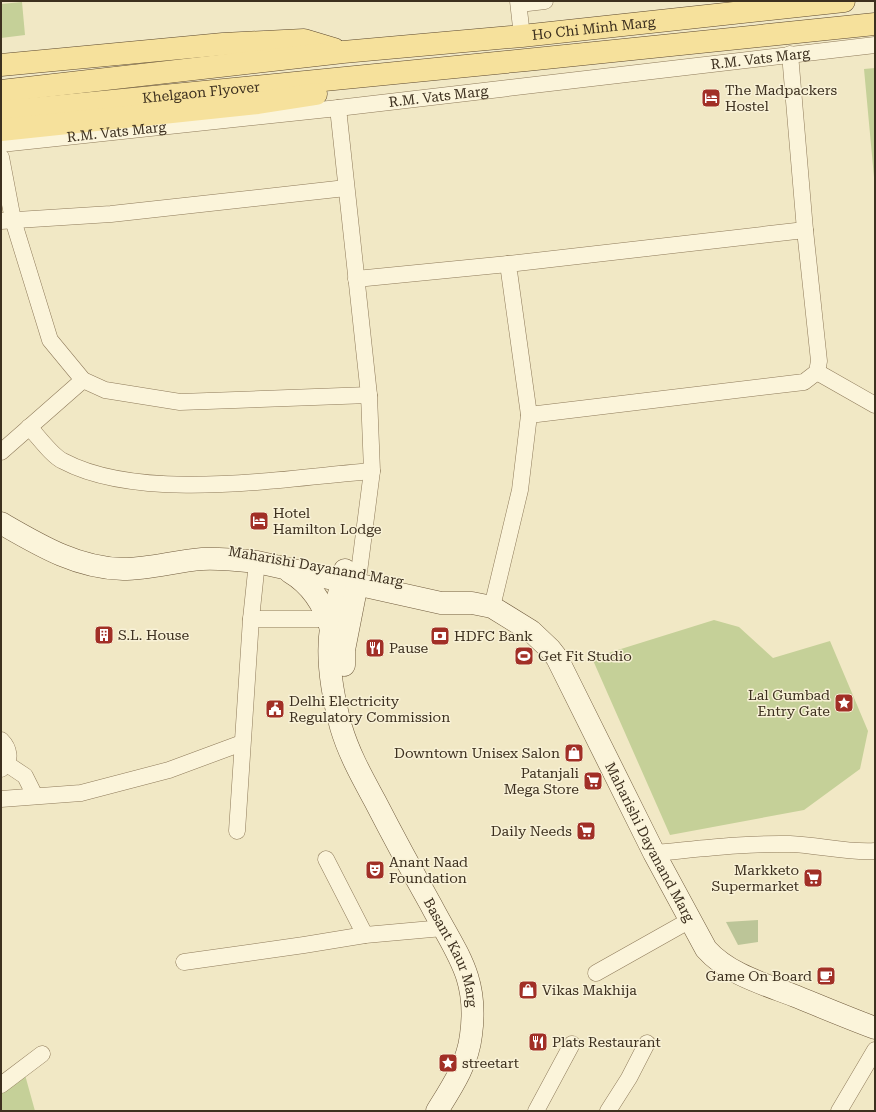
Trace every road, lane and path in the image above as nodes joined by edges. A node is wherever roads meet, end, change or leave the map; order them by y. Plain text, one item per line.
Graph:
1 (545, 1) edge
2 (844, 1) edge
3 (518, 2) edge
4 (875, 24) edge
5 (522, 36) junction
6 (875, 45) edge
7 (343, 52) junction
8 (790, 54) junction
9 (1, 65) edge
10 (400, 72) junction
11 (1, 91) edge
12 (338, 108) junction
13 (1, 112) edge
14 (1, 130) edge
15 (1, 144) edge
16 (1, 157) edge
17 (346, 188) junction
18 (7, 221) edge
19 (805, 230) junction
20 (508, 264) junction
21 (356, 279) junction
22 (818, 372) junction
23 (84, 380) junction
24 (369, 395) junction
25 (875, 405) edge
26 (529, 415) junction
27 (29, 427) junction
28 (1, 452) edge
29 (372, 471) junction
30 (1, 511) edge
31 (1, 523) edge
32 (257, 562) junction
33 (282, 568) junction
34 (351, 577) junction
35 (383, 592) junction
36 (482, 605) junction
37 (251, 619) junction
38 (336, 624) junction
39 (1, 740) edge
40 (242, 743) junction
41 (4, 766) edge
42 (35, 796) junction
43 (1, 799) edge
44 (236, 831) dead end
45 (875, 851) edge
46 (654, 853) junction
47 (326, 858) dead end
48 (692, 920) junction
49 (443, 928) junction
50 (365, 934) junction
51 (184, 962) dead end
52 (596, 974) dead end
53 (875, 1028) edge
54 (572, 1044) dead end
55 (647, 1044) dead end
56 (875, 1050) edge
57 (42, 1054) dead end
58 (1, 1085) edge
59 (437, 1111) edge
60 (451, 1111) edge
61 (536, 1111) edge
62 (608, 1111) edge
63 (839, 1111) edge

1 - 3 street
2 - 5 main road, Ho Chi Minh Marg
3 - 5 street
4 - 10 main road, Ho Chi Minh Marg
5 - 7 main road, Ho Chi Minh Marg
6 - 8 street, R.M. Vats Marg
7 - 9 main road
7 - 11 main road, Khelgaon Flyover
8 - 12 street, R.M. Vats Marg
8 - 19 street
10 - 13 main road, Khelgaon Flyover
10 - 14 main road
12 - 15 street, R.M. Vats Marg
12 - 17 street
16 - 18 street
17 - 18 street
17 - 21 street
18 - 23 street
19 - 20 street
19 - 22 street
20 - 21 street
20 - 26 street
21 - 24 street
22 - 25 street
22 - 26 street
23 - 24 street
23 - 27 street
24 - 29 street
26 - 36 street
27 - 28 street
27 - 29 street
29 - 34 street
30 - 34 main road, Maharishi Dayanand Marg
31 - 32 main road, Maharishi Dayanand Marg
32 - 33 main road, Maharishi Dayanand Marg
32 - 37 street
33 - 34 main road, Maharishi Dayanand Marg
33 - 38 main road
34 - 35 main road, Maharishi Dayanand Marg
34 - 36 main road, Maharishi Dayanand Marg
34 - 38 main road, Basant Kaur Marg
35 - 36 main road, Maharishi Dayanand Marg
35 - 38 main road
36 - 46 main road, Maharishi Dayanand Marg
37 - 38 street
37 - 40 street
38 - 49 main road, Basant Kaur Marg
38 - 60 main road, Basant Kaur Marg
39 - 41 street
40 - 42 street
40 - 44 street
41 - 42 street
42 - 43 street
45 - 46 street
46 - 48 main road, Maharishi Dayanand Marg
47 - 50 street
48 - 52 street
48 - 53 main road, Maharishi Dayanand Marg
49 - 50 street
49 - 59 main road, Basant Kaur Marg
50 - 51 street
54 - 61 street
55 - 62 street
56 - 63 street
57 - 58 street

